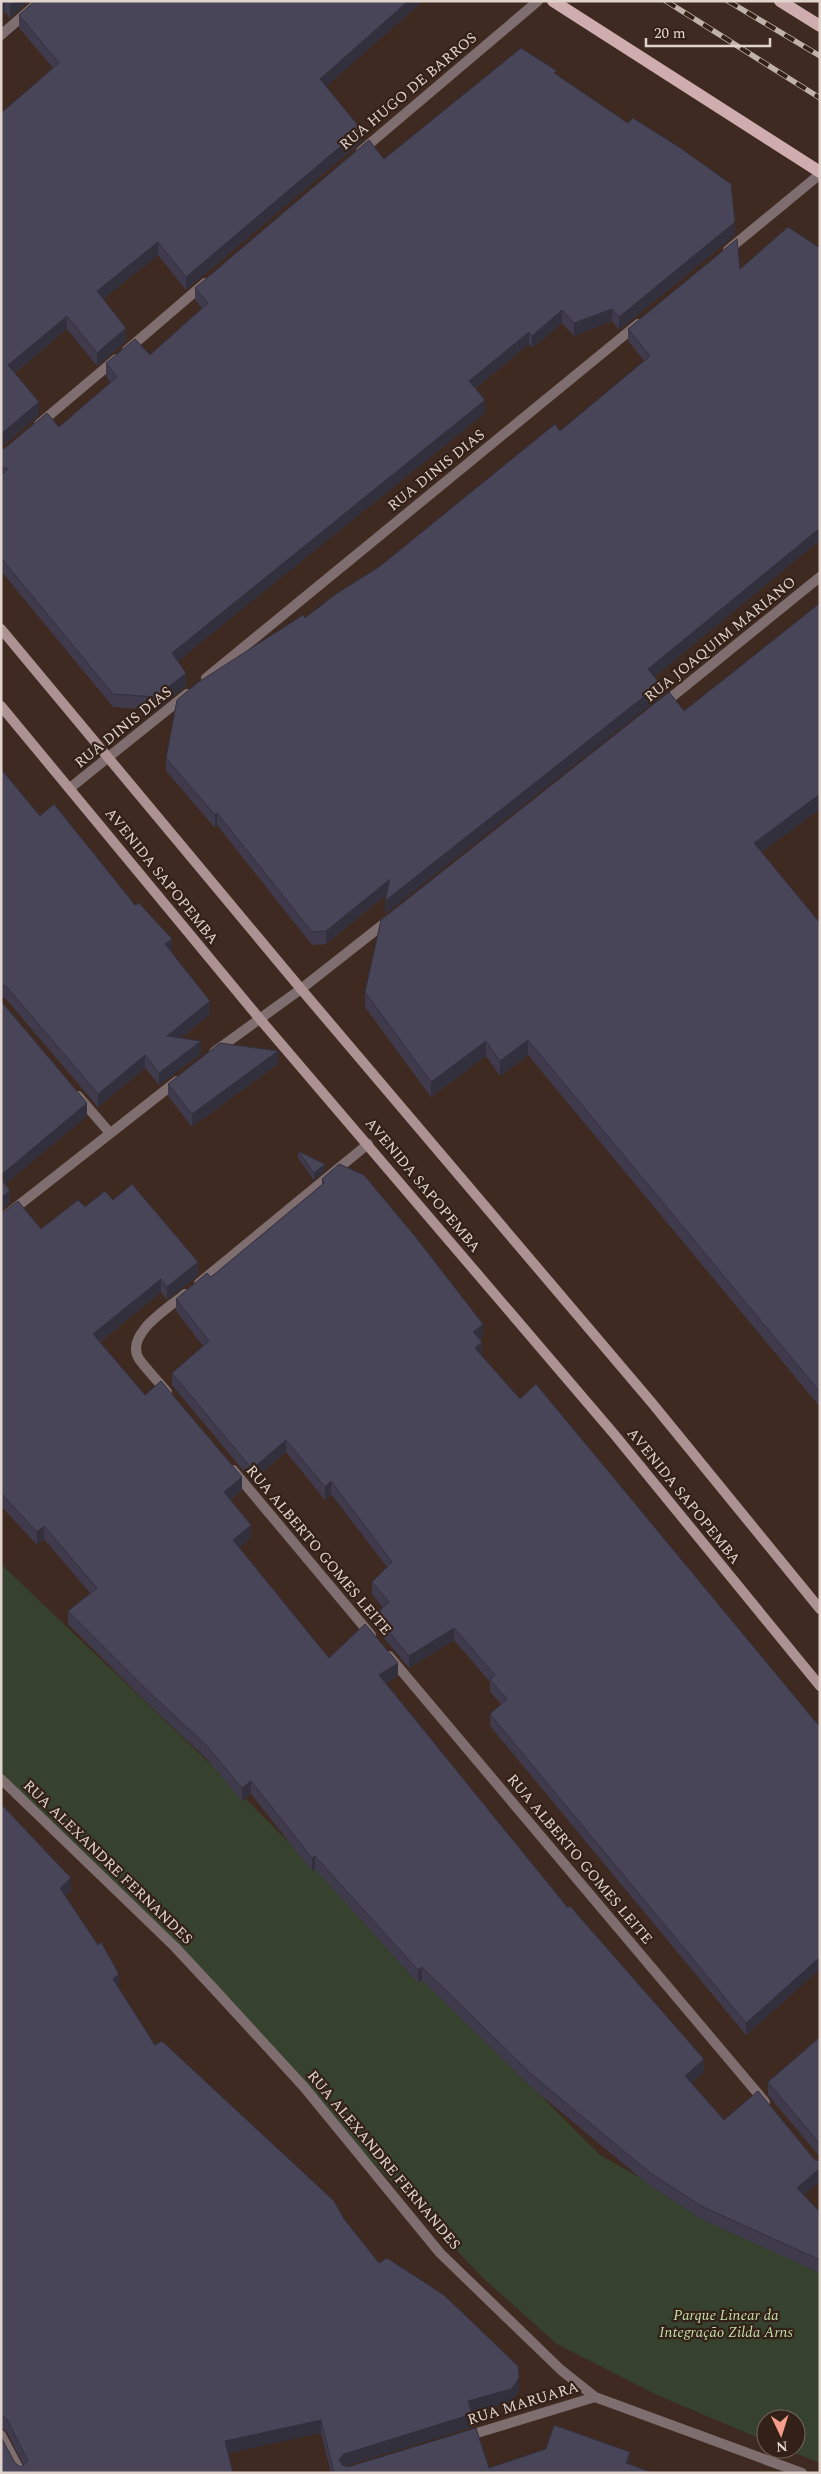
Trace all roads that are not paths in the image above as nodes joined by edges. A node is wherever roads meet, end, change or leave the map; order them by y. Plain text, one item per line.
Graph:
1 (40, 1) edge
2 (538, 1) edge
3 (553, 1) edge
4 (780, 1) edge
5 (820, 26) edge
6 (1, 35) edge
7 (351, 159) edge
8 (820, 173) edge
9 (721, 256) edge
10 (214, 276) edge
11 (645, 318) edge
12 (32, 430) edge
13 (820, 577) edge
14 (1, 629) edge
15 (1, 706) edge
16 (653, 712) edge
17 (109, 758) junction
18 (70, 788) junction
19 (395, 915) edge
20 (301, 989) junction
21 (259, 1018) junction
22 (206, 1058) edge
23 (183, 1076) edge
24 (71, 1087) edge
25 (110, 1133) junction
26 (368, 1144) junction
27 (1, 1219) edge
28 (176, 1402) edge
29 (227, 1463) edge
30 (820, 1609) edge
31 (820, 1686) edge
32 (1, 1779) edge
33 (769, 2107) edge
34 (595, 2397) junction
35 (1, 2435) edge
36 (456, 2439) edge
37 (21, 2473) edge
38 (802, 2473) edge

1 - 6 street
2 - 7 street, RUA HUGO DE BARROS
3 - 8 main road
4 - 5 main road
8 - 9 street
10 - 12 street
11 - 17 street, RUA DINIS DIAS
13 - 16 street, RUA JOAQUIM MARIANO
14 - 17 main road
15 - 18 main road, AVENIDA SAPOPEMBA
17 - 18 street, RUA DINIS DIAS
17 - 20 main road
18 - 21 main road, AVENIDA SAPOPEMBA
19 - 20 street
20 - 21 street
20 - 30 main road
21 - 22 street
21 - 26 main road, AVENIDA SAPOPEMBA
23 - 25 street
24 - 25 street
25 - 27 street
26 - 28 street
26 - 31 main road, AVENIDA SAPOPEMBA
29 - 33 street, RUA ALBERTO GOMES LEITE
32 - 34 street, RUA ALEXANDRE FERNANDES
34 - 36 street, RUA MARUARA
34 - 38 street, RUA ALEXANDRE FERNANDES
35 - 37 street

